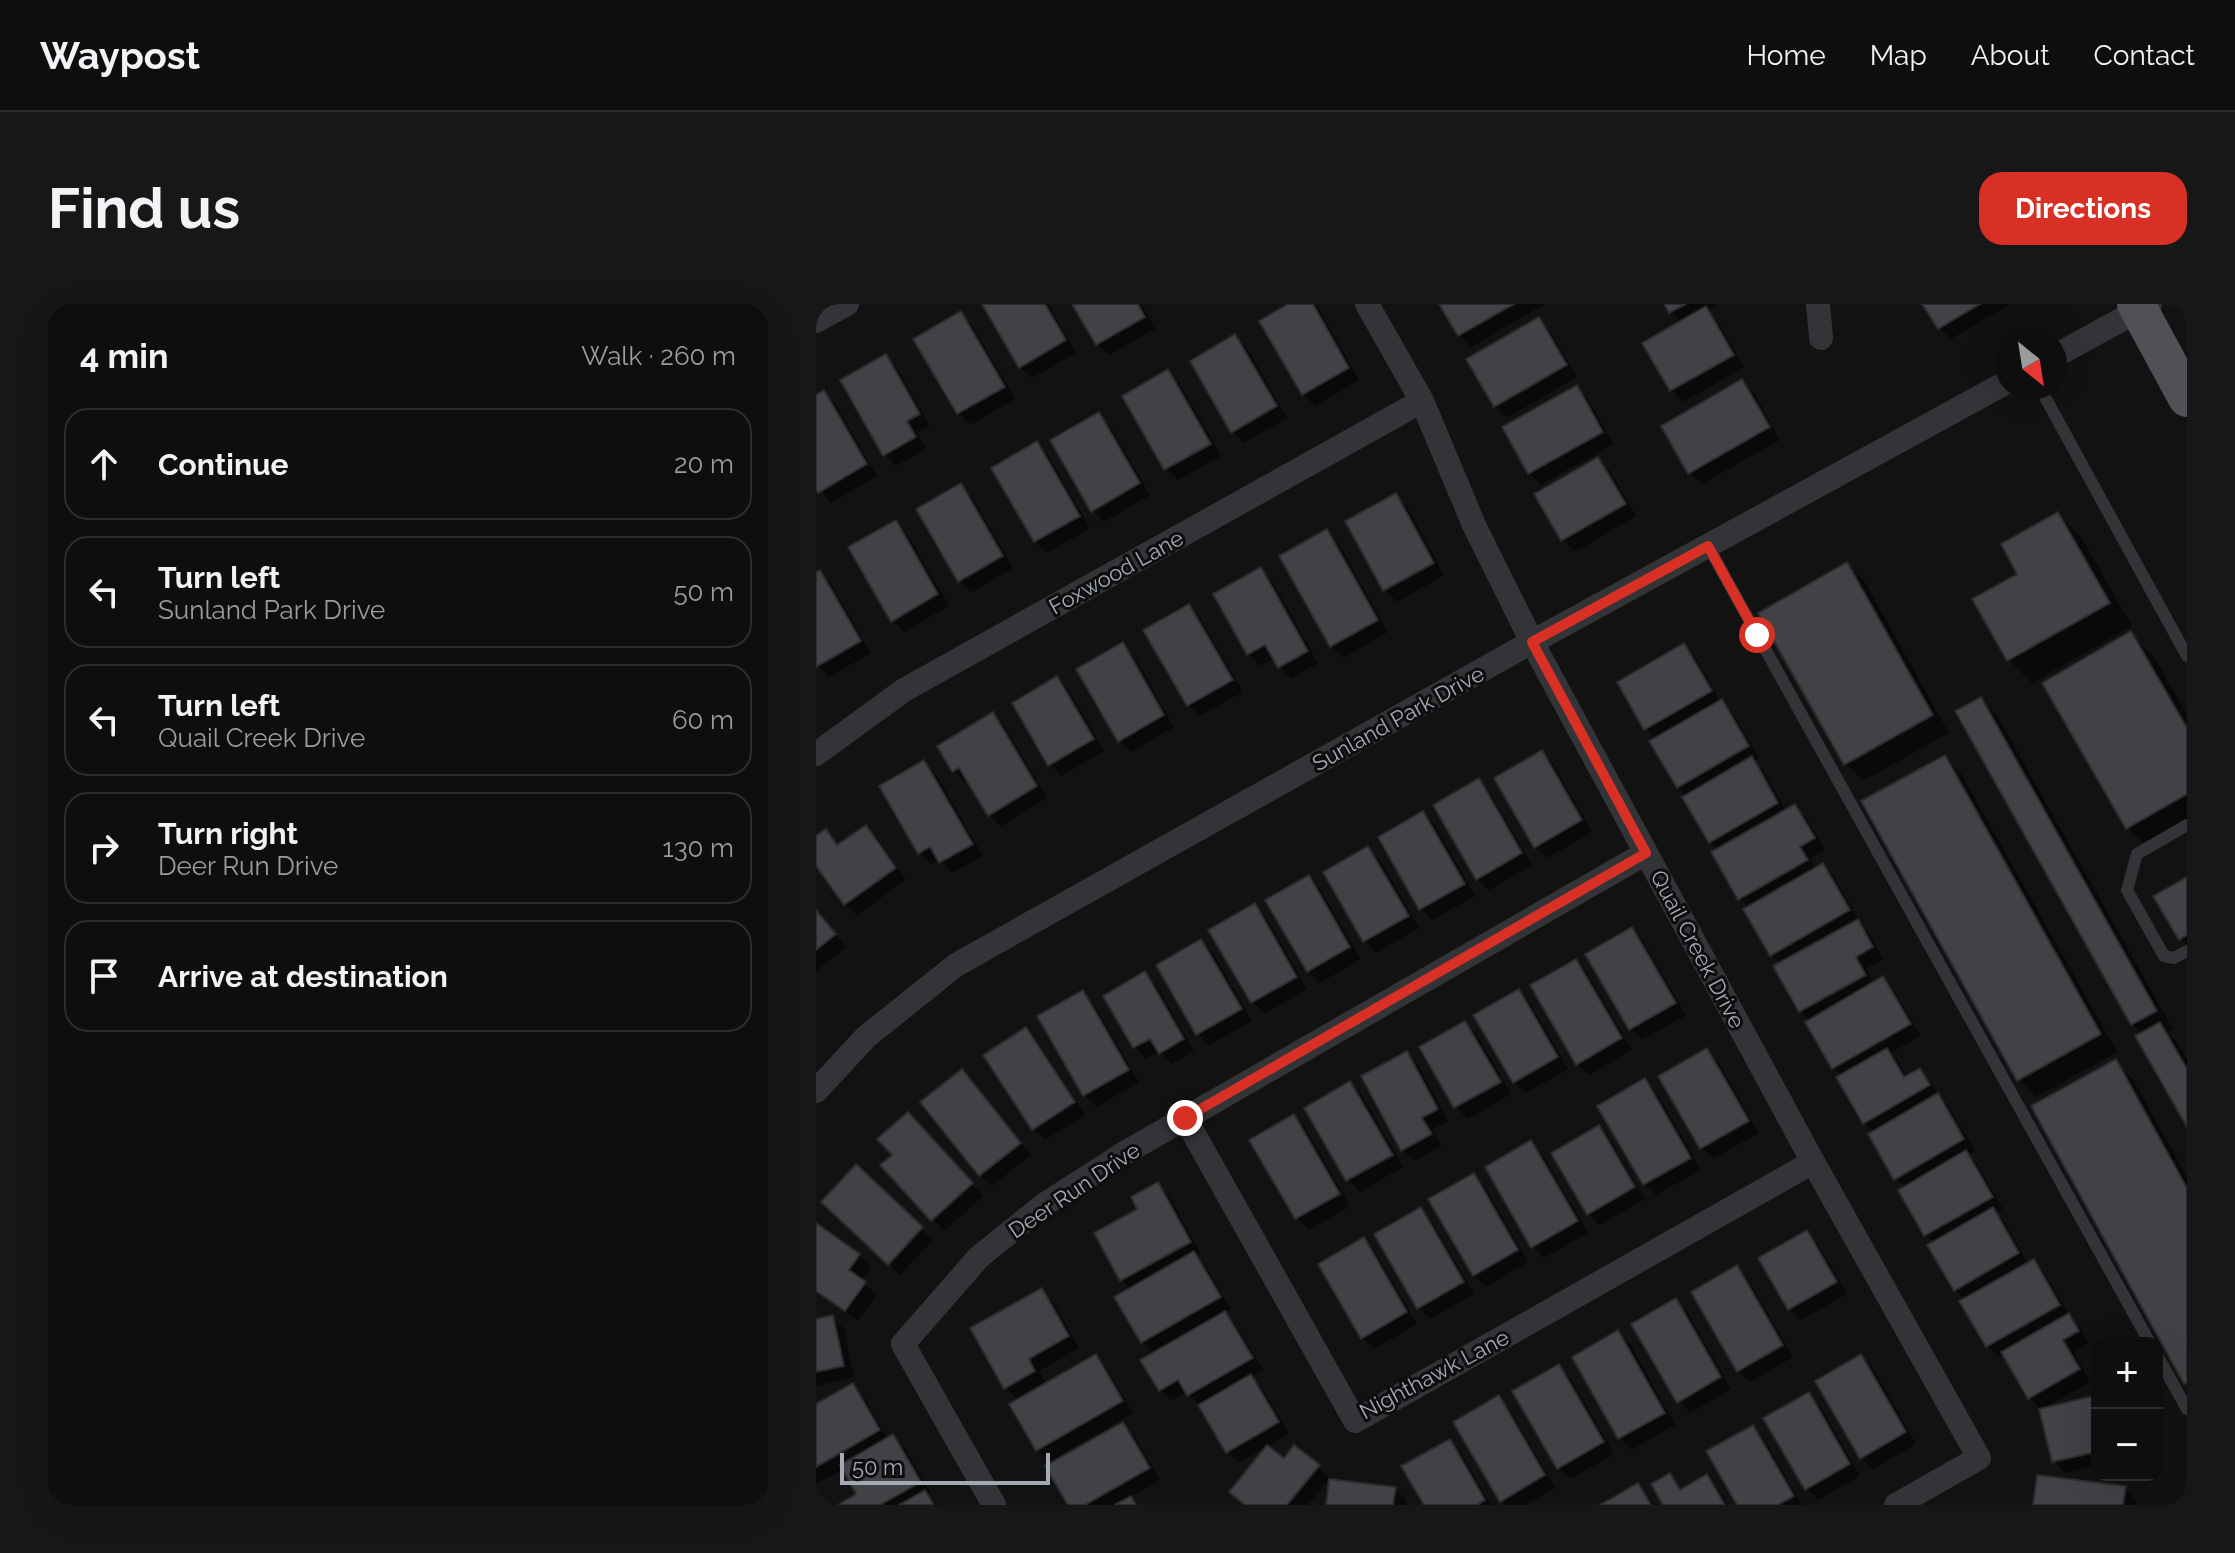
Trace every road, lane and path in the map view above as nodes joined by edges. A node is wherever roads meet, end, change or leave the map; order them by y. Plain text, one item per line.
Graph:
1 (847, 304) edge
2 (1367, 304) edge
3 (1818, 304) edge
4 (2142, 306) edge
5 (816, 321) edge
6 (1821, 338) dead end
7 (2067, 349) edge
8 (1995, 389) edge
9 (2187, 398) edge
10 (2047, 400) edge
11 (1422, 401) junction
12 (1708, 546) junction
13 (1532, 642) junction
14 (2187, 656) edge
15 (816, 754) edge
16 (2187, 825) edge
17 (1646, 853) junction
18 (2187, 951) edge
19 (816, 1091) edge
20 (1185, 1118) junction
21 (1813, 1162) junction
22 (2147, 1337) edge
23 (2163, 1366) edge
24 (2187, 1409) edge
25 (994, 1505) edge
26 (1896, 1505) edge

1 - 5 street
2 - 11 street, Quail Creek Drive
3 - 6 street
4 - 7 street
4 - 9 main road
8 - 12 street, Sunland Park Drive
10 - 14 lane
11 - 13 street, Quail Creek Drive
11 - 15 street, Foxwood Lane
12 - 13 street, Sunland Park Drive
12 - 22 lane
13 - 17 street, Quail Creek Drive
13 - 19 street, Sunland Park Drive
16 - 18 lane
17 - 20 street, Deer Run Drive
17 - 21 street, Quail Creek Drive
20 - 21 street, Nighthawk Lane
20 - 25 street, Deer Run Drive
21 - 26 street, Quail Creek Drive
23 - 24 lane

